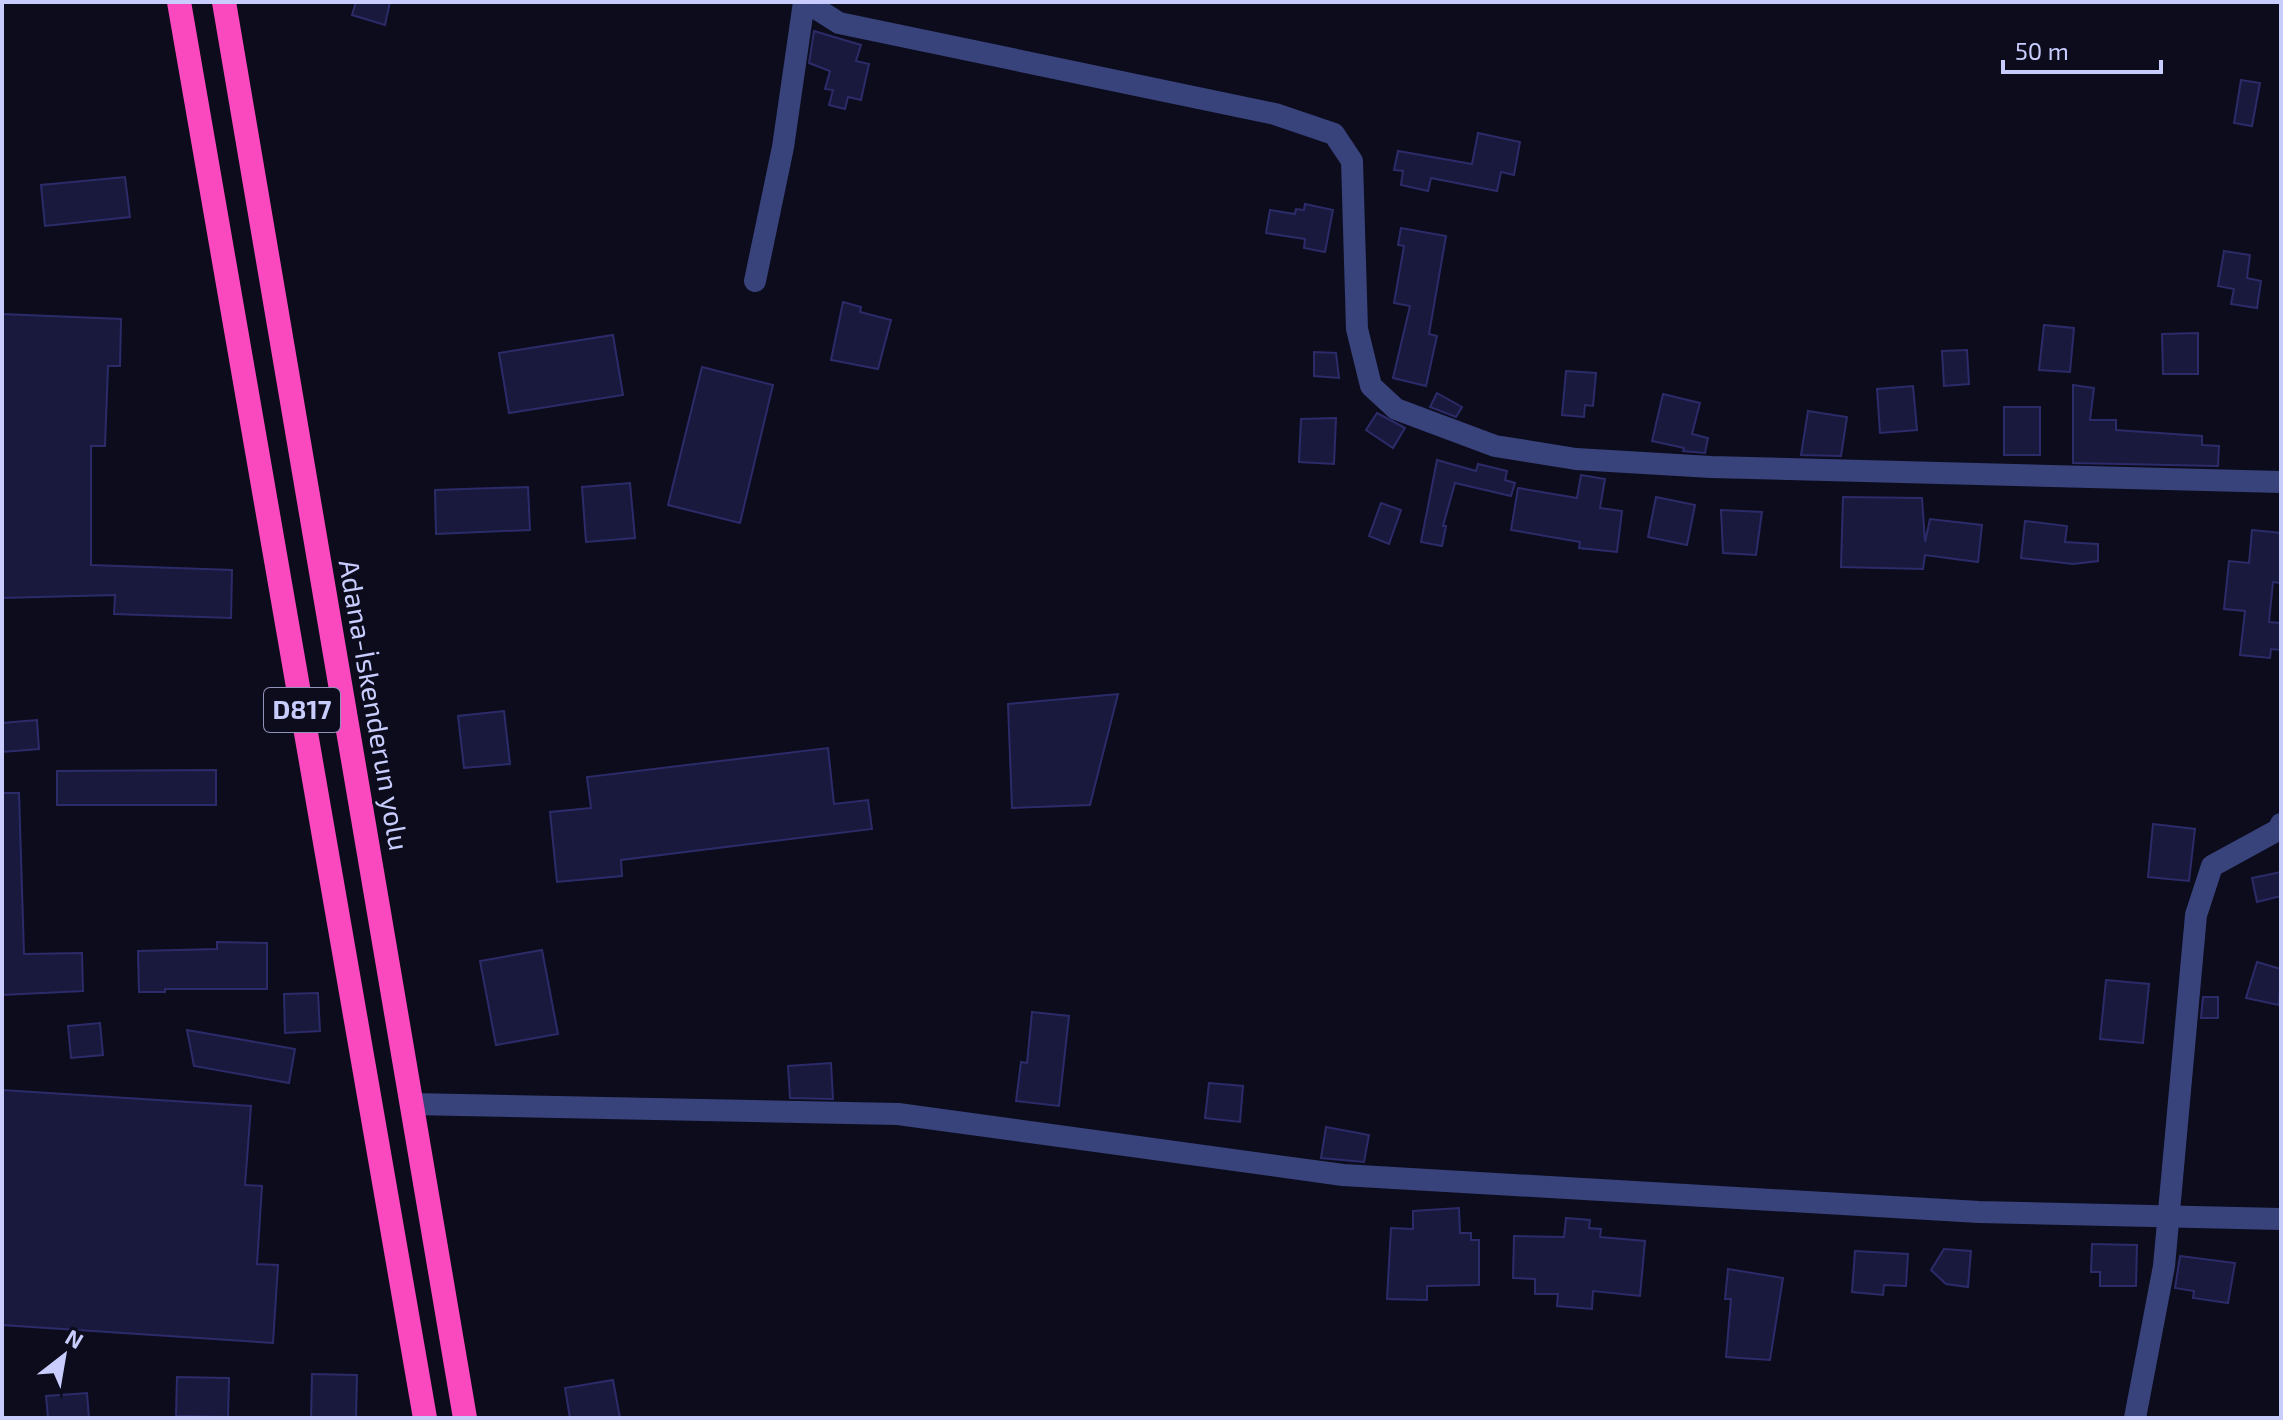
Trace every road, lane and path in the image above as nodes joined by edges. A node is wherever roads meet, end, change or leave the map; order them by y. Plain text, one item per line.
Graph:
1 (179, 2) edge
2 (224, 2) edge
3 (805, 2) edge
4 (755, 281) dead end
5 (2281, 482) edge
6 (2281, 824) edge
7 (411, 1104) junction
8 (2168, 1216) junction
9 (2281, 1219) edge
10 (425, 1418) edge
11 (465, 1418) edge
12 (2135, 1418) edge

1 - 10 highway, D817
2 - 7 highway, Adana-İskenderun yolu / D817
3 - 4 street
3 - 5 street
6 - 8 street
7 - 8 street
7 - 11 highway, Adana-İskenderun yolu / D817
8 - 9 street
8 - 12 street

